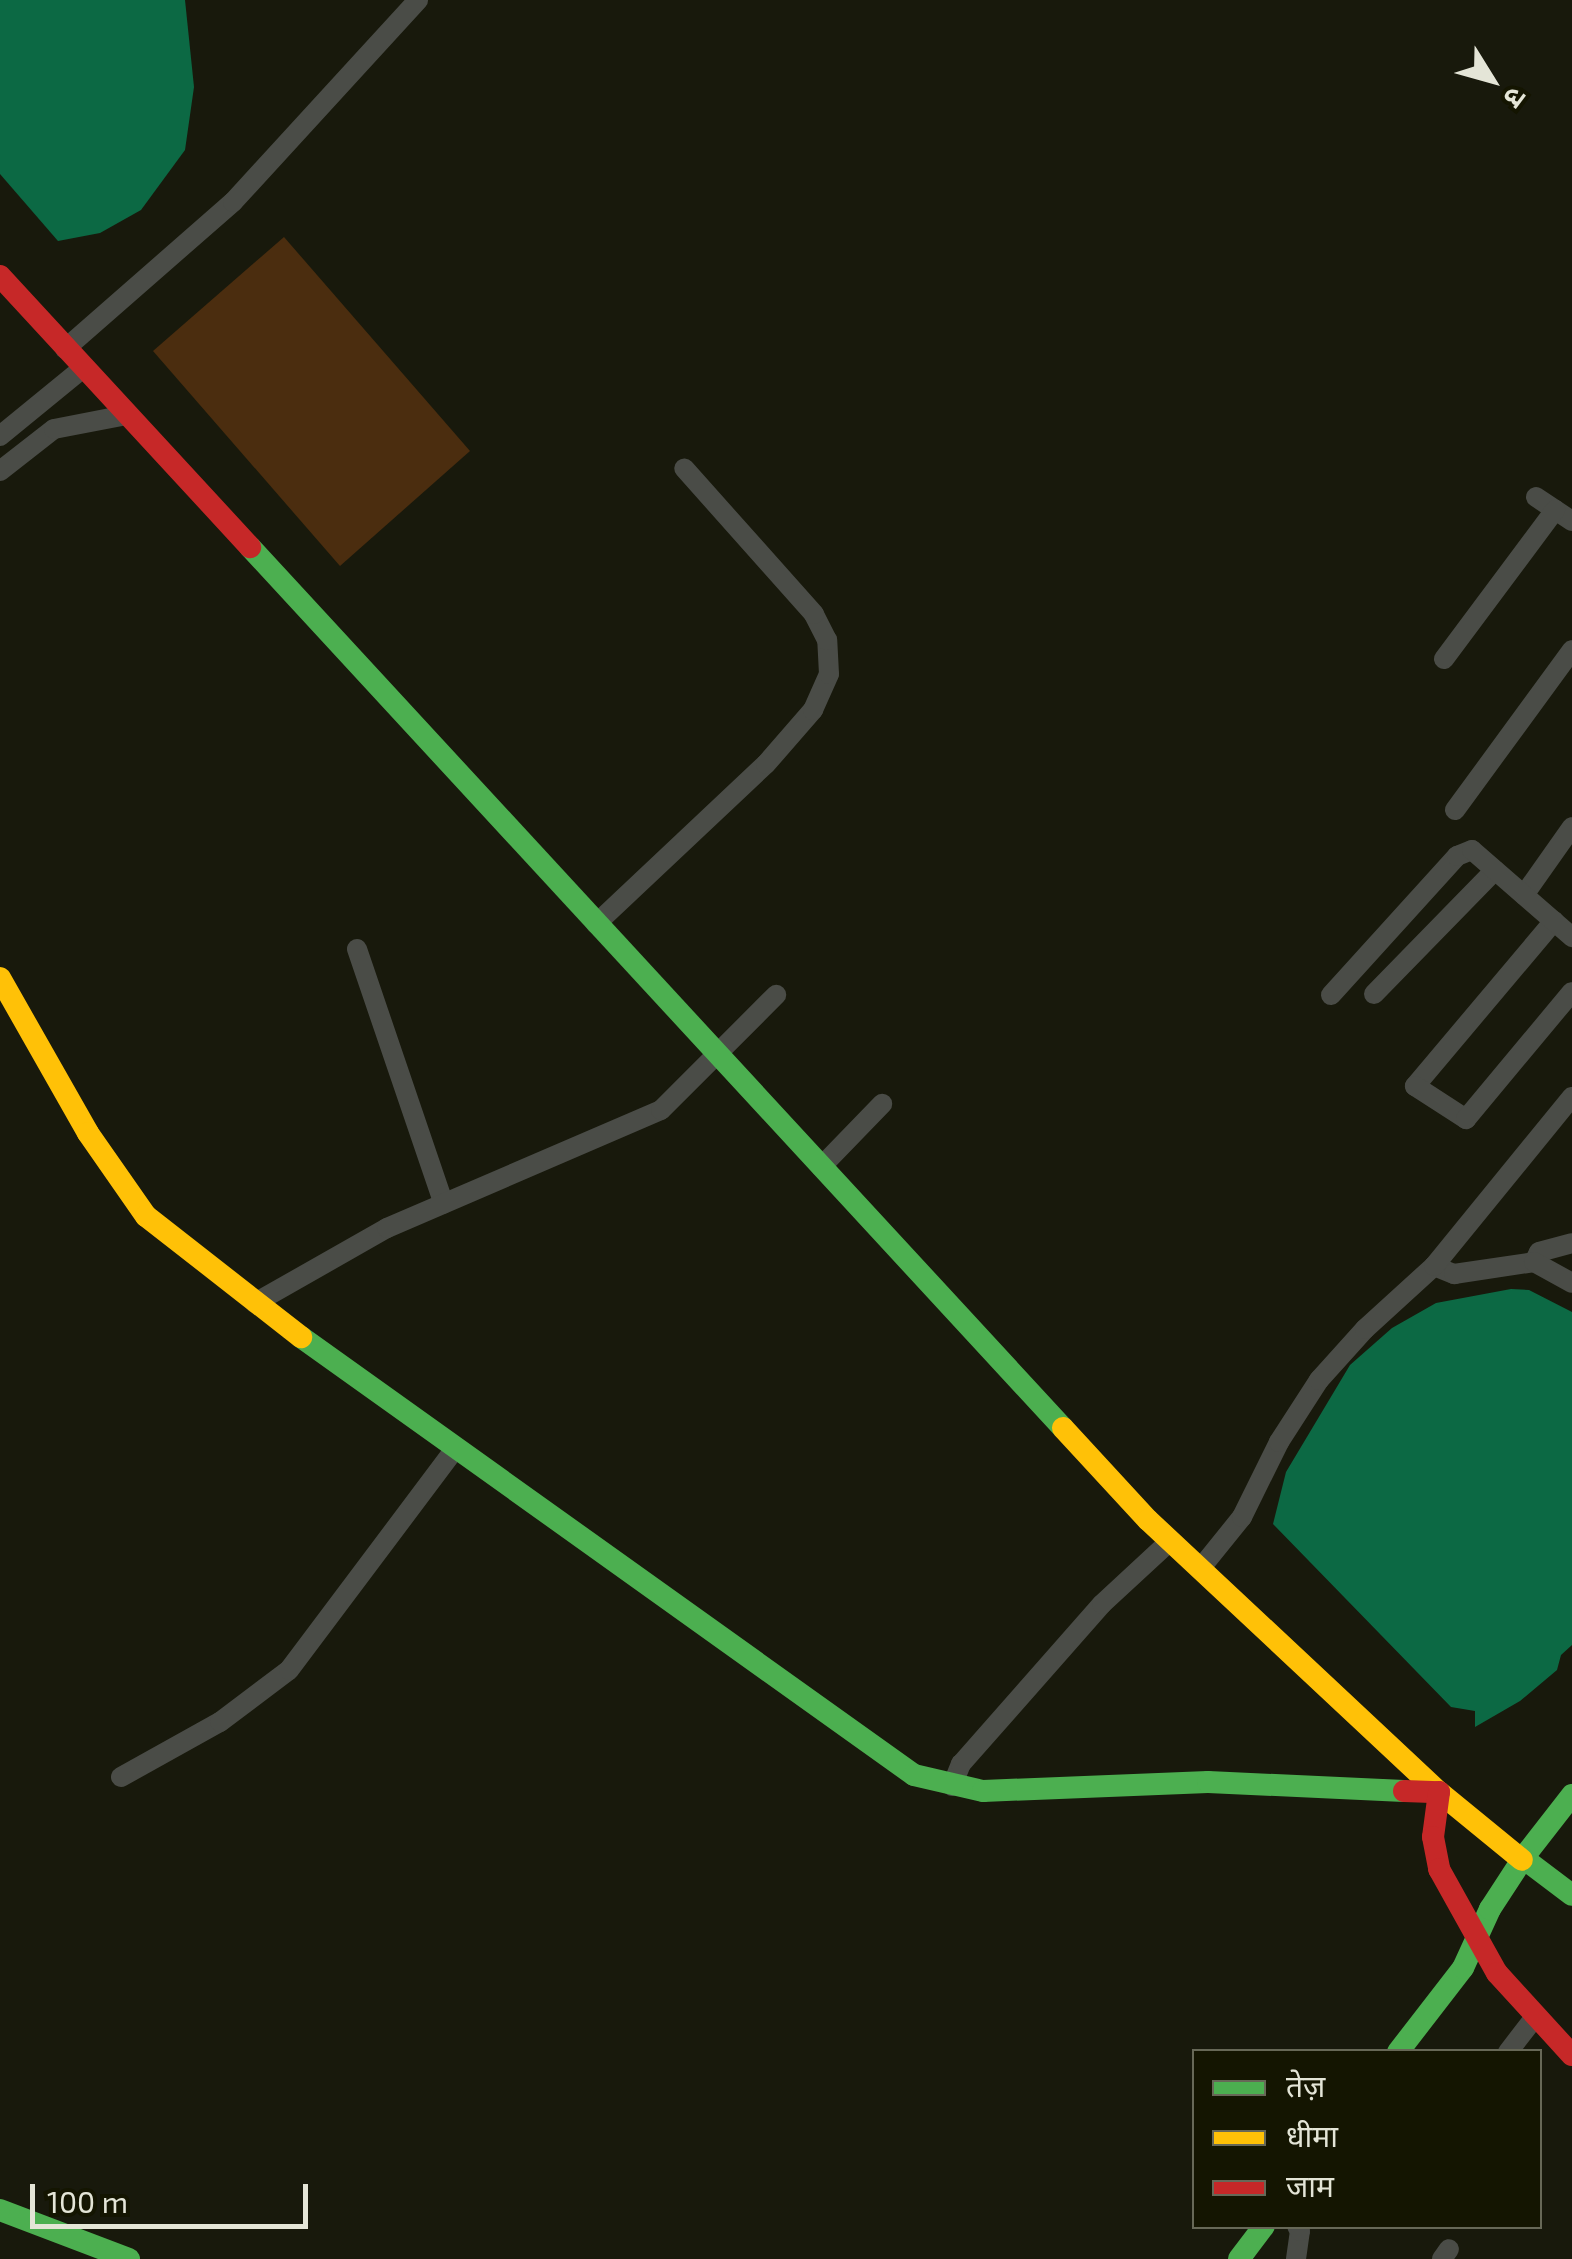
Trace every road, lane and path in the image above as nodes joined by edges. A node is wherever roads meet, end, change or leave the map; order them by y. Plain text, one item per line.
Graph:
1 (418, 0) edge
2 (0, 276) edge
3 (65, 349) junction
4 (82, 368) junction
5 (126, 416) junction
6 (0, 436) edge
7 (684, 468) dead end
8 (0, 471) edge
9 (1536, 497) dead end
10 (1564, 516) edge
11 (1572, 650) edge
12 (1444, 659) dead end
13 (1455, 810) dead end
14 (1572, 827) edge
15 (1495, 870) junction
16 (1524, 895) junction
17 (1572, 906) edge
18 (596, 924) junction
19 (1562, 928) edge
20 (357, 949) dead end
21 (0, 978) edge
22 (1572, 992) edge
23 (776, 994) dead end
24 (1374, 994) dead end
25 (1331, 996) dead end
26 (714, 1052) junction
27 (1572, 1097) edge
28 (882, 1104) dead end
29 (821, 1167) junction
30 (444, 1204) junction
31 (1572, 1243) edge
32 (1534, 1262) junction
33 (1434, 1266) junction
34 (1572, 1283) edge
35 (255, 1303) junction
36 (454, 1450) junction
37 (1170, 1541) junction
38 (1200, 1569) junction
39 (121, 1778) dead end
40 (952, 1786) junction
41 (1439, 1792) junction
42 (1572, 1795) edge
43 (1524, 1858) junction
44 (1572, 1895) edge
45 (1478, 1934) junction
46 (1535, 2017) junction
47 (1400, 2049) edge
48 (1510, 2049) edge
49 (1572, 2055) edge
50 (0, 2210) edge
51 (1262, 2229) edge
52 (1298, 2229) edge
53 (129, 2259) edge
54 (1239, 2259) edge
55 (1296, 2259) edge

1 - 3 street
2 - 3 main road
3 - 4 main road
4 - 5 main road
4 - 6 street
5 - 8 street
5 - 18 main road
7 - 18 street
9 - 10 street
10 - 12 street
11 - 13 street
14 - 16 street
15 - 16 street
15 - 24 street
15 - 25 street
16 - 19 street
17 - 19 street
18 - 26 main road
19 - 22 street
20 - 30 street
21 - 35 main road
23 - 26 street
26 - 29 main road
26 - 30 street
27 - 33 street
28 - 29 street
29 - 37 main road
30 - 35 street
31 - 32 street
32 - 33 street
32 - 34 street
33 - 38 street
35 - 36 main road
36 - 39 street
36 - 40 main road
37 - 38 main road
37 - 40 street
38 - 41 main road
40 - 41 main road
41 - 43 main road
41 - 45 main road
42 - 43 main road
43 - 44 main road
43 - 45 main road
45 - 46 main road
45 - 47 main road
46 - 48 street
46 - 49 main road
50 - 53 main road
51 - 54 main road
52 - 55 street

